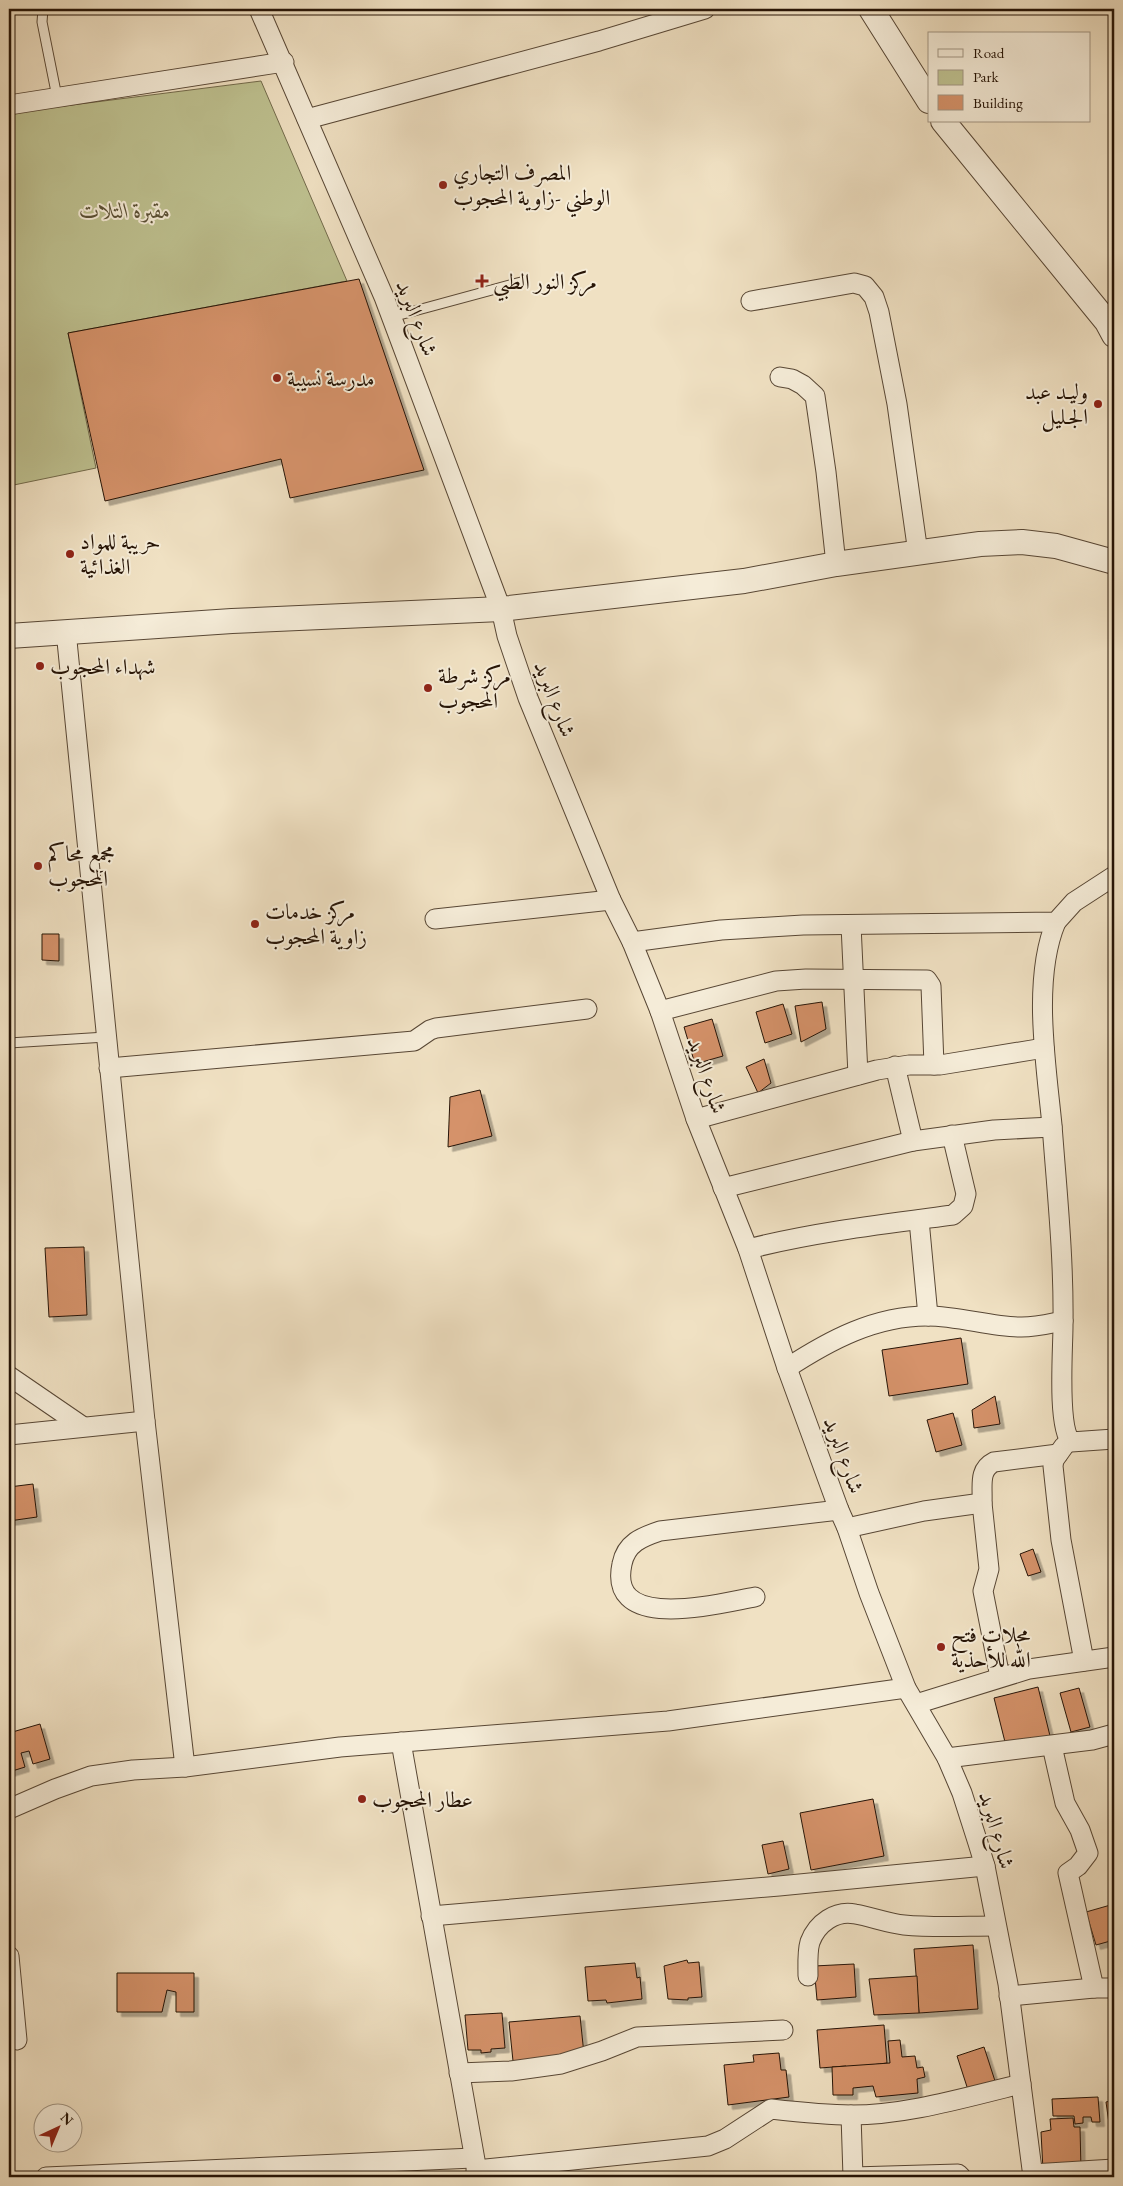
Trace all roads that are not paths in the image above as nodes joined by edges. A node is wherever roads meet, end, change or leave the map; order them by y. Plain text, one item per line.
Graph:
1 (43, 9) edge
2 (705, 9) edge
3 (872, 9) edge
4 (264, 10) edge
5 (284, 62) junction
6 (57, 97) junction
7 (928, 100) edge
8 (9, 105) edge
9 (307, 119) junction
10 (944, 122) edge
11 (521, 282) dead end
12 (751, 301) dead end
13 (392, 317) junction
14 (1114, 334) edge
15 (780, 377) dead end
16 (918, 553) junction
17 (1114, 562) edge
18 (836, 564) junction
19 (500, 609) junction
20 (66, 631) junction
21 (9, 636) edge
22 (1114, 876) edge
23 (611, 900) junction
24 (434, 919) dead end
25 (1056, 922) junction
26 (851, 925) junction
27 (632, 942) junction
28 (855, 981) junction
29 (587, 1009) dead end
30 (660, 1011) junction
31 (106, 1037) junction
32 (9, 1043) edge
33 (1044, 1048) junction
34 (934, 1064) junction
35 (894, 1066) junction
36 (109, 1068) junction
37 (858, 1075) junction
38 (696, 1120) junction
39 (1052, 1127) junction
40 (952, 1135) junction
41 (912, 1141) junction
42 (723, 1188) junction
43 (919, 1220) junction
44 (748, 1249) junction
45 (928, 1316) junction
46 (1063, 1321) junction
47 (787, 1368) junction
48 (9, 1376) edge
49 (145, 1421) junction
50 (82, 1426) junction
51 (9, 1435) edge
52 (1114, 1439) edge
53 (1063, 1446) junction
54 (982, 1503) junction
55 (839, 1510) junction
56 (848, 1528) junction
57 (755, 1597) dead end
58 (1114, 1656) edge
59 (1084, 1661) junction
60 (1000, 1677) junction
61 (906, 1688) junction
62 (916, 1704) junction
63 (1114, 1734) edge
64 (401, 1742) junction
65 (1052, 1746) junction
66 (947, 1758) junction
67 (185, 1767) junction
68 (9, 1809) edge
69 (985, 1866) junction
70 (431, 1916) junction
71 (996, 1926) junction
72 (9, 1956) edge
73 (808, 1976) dead end
74 (1114, 1986) edge
75 (1094, 1988) junction
76 (1009, 1996) junction
77 (783, 2030) dead end
78 (17, 2040) dead end
79 (458, 2074) junction
80 (1021, 2084) junction
81 (851, 2115) junction
82 (476, 2168) edge
83 (1114, 2169) edge
84 (1033, 2176) edge
85 (46, 2177) edge
86 (853, 2177) edge
87 (962, 2177) edge

1 - 6 lane
2 - 9 street
3 - 7 street
4 - 5 street, شارع البريد
5 - 6 street
5 - 9 street, شارع البريد
6 - 8 street
9 - 13 street, شارع البريد
10 - 14 street
11 - 13 lane
12 - 16 street
13 - 19 street, شارع البريد
15 - 18 street
16 - 17 street
16 - 18 street
18 - 19 street
19 - 20 street
19 - 23 street, شارع البريد
20 - 21 street
20 - 31 street
22 - 25 street
23 - 24 street
23 - 27 street, شارع البريد
25 - 26 street
25 - 33 street
26 - 27 street
26 - 28 street
27 - 30 street, شارع البريد
28 - 30 street
28 - 34 street
28 - 37 street
29 - 36 street
30 - 38 street, شارع البريد
31 - 32 lane
31 - 36 street
33 - 34 street
33 - 39 street
34 - 35 street
35 - 37 street
35 - 41 street
36 - 49 street
37 - 38 street
38 - 42 street, شارع البريد
39 - 40 street
39 - 46 street
40 - 41 street
40 - 43 street
41 - 42 street
42 - 44 street, شارع البريد
43 - 44 street
43 - 45 street
44 - 47 street, شارع البريد
45 - 46 street
45 - 47 street
46 - 53 street
47 - 55 street, شارع البريد
48 - 50 street
49 - 50 street
49 - 67 street
50 - 51 street
52 - 53 street
53 - 54 street
53 - 59 street
54 - 56 street
54 - 60 street
55 - 56 street, شارع البريد
55 - 57 street
56 - 61 street, شارع البريد
58 - 59 street
59 - 60 street
60 - 62 street
61 - 62 street, شارع البريد
61 - 64 street
62 - 66 street, شارع البريد
63 - 65 street
64 - 67 street
64 - 70 street
65 - 66 street
65 - 75 street
66 - 69 street, شارع البريد
67 - 68 street
69 - 70 street
69 - 71 street, شارع البريد
70 - 79 street
71 - 73 street
71 - 76 street, شارع البريد
72 - 78 street
74 - 75 street
75 - 76 street
76 - 80 street, شارع البريد
77 - 79 street
79 - 82 street
80 - 81 street
80 - 84 street, شارع البريد
81 - 82 street
81 - 86 street
82 - 85 street
83 - 84 street
86 - 87 street

